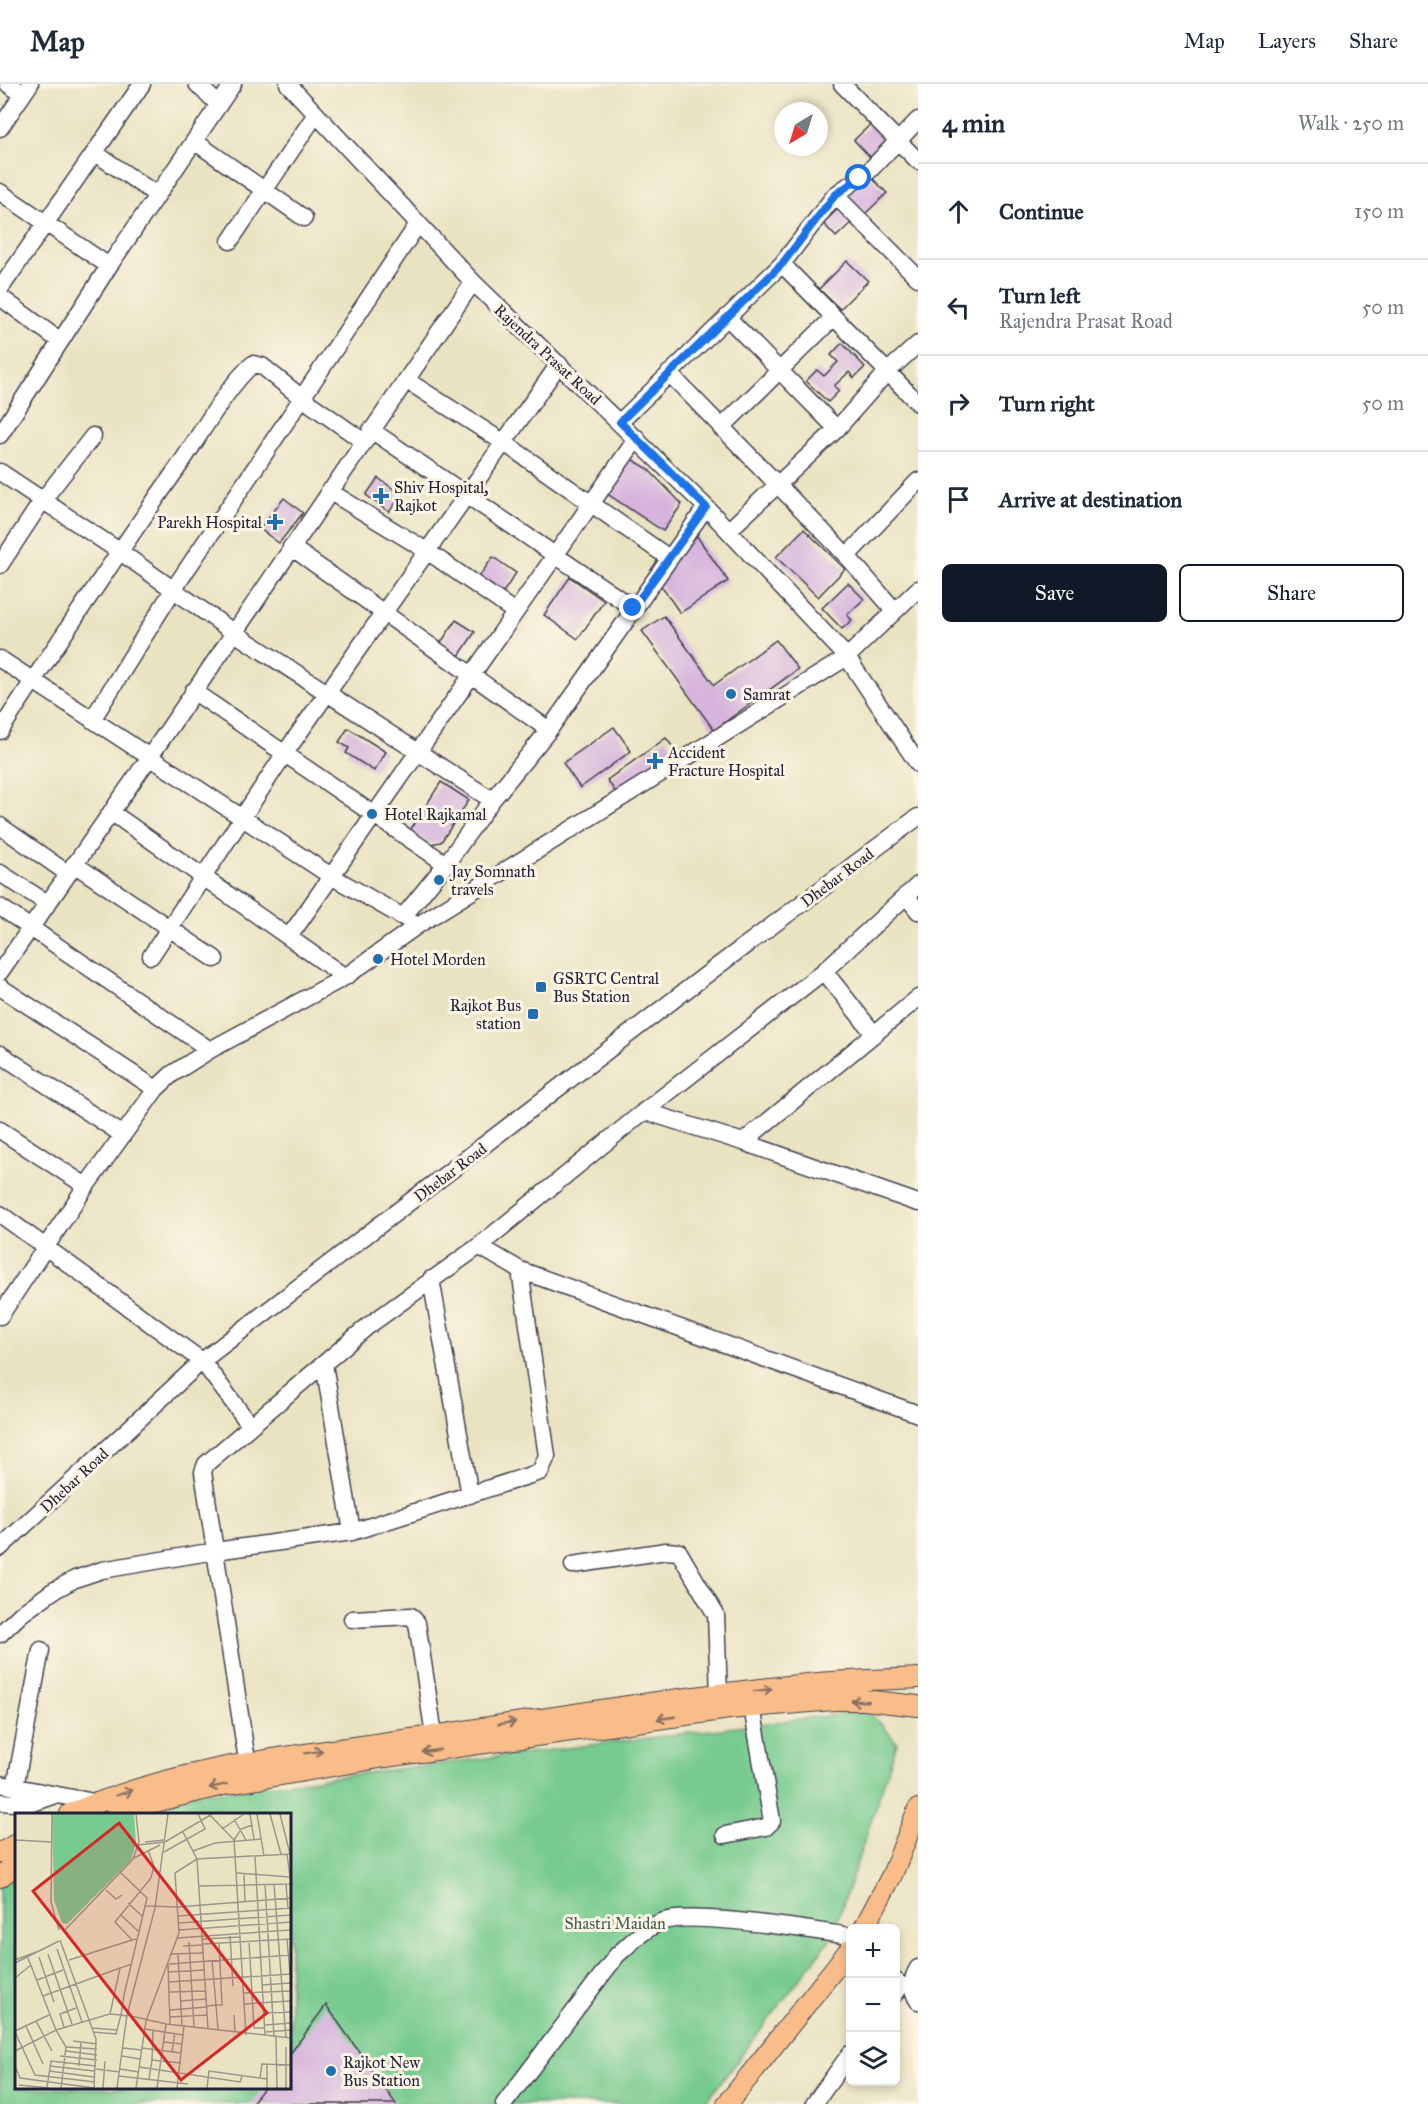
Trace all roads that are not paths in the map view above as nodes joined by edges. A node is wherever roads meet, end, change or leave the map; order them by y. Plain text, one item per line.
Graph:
1 (8, 84) edge
2 (142, 84) edge
3 (197, 84) edge
4 (233, 84) edge
5 (288, 84) edge
6 (842, 84) edge
7 (27, 89) edge
8 (219, 105) junction
9 (316, 114) junction
10 (918, 120) edge
11 (0, 128) edge
12 (898, 140) junction
13 (194, 141) junction
14 (95, 153) junction
15 (918, 161) edge
16 (264, 191) junction
17 (0, 192) edge
18 (157, 195) junction
19 (835, 195) junction
20 (304, 218) dead end
21 (418, 224) junction
22 (46, 225) junction
23 (231, 241) dead end
24 (782, 264) junction
25 (109, 266) junction
26 (918, 278) edge
27 (473, 282) junction
28 (0, 289) edge
29 (0, 297) edge
30 (727, 317) junction
31 (834, 317) junction
32 (60, 341) junction
33 (918, 345) edge
34 (559, 364) junction
35 (778, 369) junction
36 (888, 371) junction
37 (669, 373) junction
38 (406, 380) junction
39 (303, 398) junction
40 (918, 403) edge
41 (620, 422) junction
42 (721, 428) junction
43 (837, 429) junction
44 (0, 435) edge
45 (367, 435) junction
46 (93, 436) dead end
47 (637, 438) junction
48 (503, 442) junction
49 (0, 472) edge
50 (918, 481) edge
51 (778, 486) junction
52 (329, 491) junction
53 (467, 493) junction
54 (42, 501) junction
55 (591, 503) junction
56 (706, 507) junction
57 (729, 530) junction
58 (291, 547) junction
59 (119, 551) junction
60 (427, 551) junction
61 (554, 555) junction
62 (847, 556) junction
63 (669, 558) junction
64 (0, 565) edge
65 (918, 589) edge
66 (174, 590) junction
67 (633, 608) junction
68 (895, 611) junction
69 (383, 612) junction
70 (515, 612) junction
71 (233, 632) junction
72 (847, 657) junction
73 (0, 659) edge
74 (472, 675) junction
75 (33, 681) junction
76 (193, 690) junction
77 (327, 693) junction
78 (92, 720) junction
79 (549, 730) junction
80 (0, 731) edge
81 (285, 753) junction
82 (417, 754) junction
83 (149, 758) junction
84 (918, 765) edge
85 (492, 800) junction
86 (111, 812) junction
87 (372, 815) junction
88 (243, 816) junction
89 (918, 817) edge
90 (0, 826) edge
91 (446, 864) junction
92 (70, 869) junction
93 (0, 873) edge
94 (331, 876) junction
95 (204, 877) junction
96 (912, 890) edge
97 (47, 903) junction
98 (0, 907) edge
99 (918, 911) edge
100 (410, 921) junction
101 (31, 928) junction
102 (169, 928) junction
103 (289, 936) junction
104 (151, 956) dead end
105 (214, 959) dead end
106 (824, 970) junction
107 (0, 972) edge
108 (345, 977) junction
109 (0, 987) edge
110 (918, 998) edge
111 (874, 1034) junction
112 (210, 1050) junction
113 (0, 1054) edge
114 (156, 1089) junction
115 (644, 1111) junction
116 (0, 1130) edge
117 (123, 1136) junction
118 (743, 1142) junction
119 (86, 1186) junction
120 (918, 1203) edge
121 (0, 1214) edge
122 (45, 1245) junction
123 (479, 1246) junction
124 (520, 1270) junction
125 (431, 1279) junction
126 (0, 1316) edge
127 (202, 1361) junction
128 (324, 1364) junction
129 (918, 1414) edge
130 (250, 1425) junction
131 (470, 1495) junction
132 (352, 1532) junction
133 (0, 1548) edge
134 (215, 1551) junction
135 (573, 1565) dead end
136 (352, 1619) dead end
137 (0, 1634) edge
138 (41, 1650) dead end
139 (918, 1678) edge
140 (918, 1684) edge
141 (719, 1695) junction
142 (918, 1706) edge
143 (752, 1707) junction
144 (434, 1735) junction
145 (248, 1772) junction
146 (8, 1786) edge
147 (57, 1795) junction
148 (0, 1802) edge
149 (94, 1802) junction
150 (918, 1809) edge
151 (74, 1813) edge
152 (122, 1813) edge
153 (725, 1836) dead end
154 (15, 1845) edge
155 (0, 1853) edge
156 (15, 1866) edge
157 (0, 1877) edge
158 (867, 1924) edge
159 (846, 1936) edge
160 (846, 1953) edge
161 (918, 1968) edge
162 (905, 1990) edge
163 (846, 2060) edge
164 (504, 2104) edge
165 (727, 2104) edge
166 (814, 2104) edge

1 - 7 street
2 - 14 street
3 - 8 street
4 - 8 street
5 - 9 street, Rajendra Prasat Road
6 - 12 street
7 - 11 street
8 - 13 street
9 - 16 street
9 - 21 street, Rajendra Prasat Road
10 - 12 street
12 - 15 street
12 - 19 street
13 - 16 street
13 - 18 street
14 - 18 street
14 - 22 street
16 - 20 street
16 - 23 street
17 - 22 street
18 - 25 street
19 - 24 street
19 - 26 street
21 - 27 street, Rajendra Prasat Road
21 - 39 street
22 - 25 street
22 - 28 street
24 - 30 street
24 - 31 street
25 - 32 street
27 - 34 street, Rajendra Prasat Road
27 - 38 street
29 - 32 street
30 - 35 street
30 - 37 street
31 - 35 street
31 - 36 street
32 - 44 street
33 - 36 street
34 - 41 street, Rajendra Prasat Road
34 - 48 street
35 - 42 street
35 - 43 street
36 - 40 street
36 - 43 street
37 - 41 street
37 - 42 street
38 - 45 street
38 - 48 street
39 - 45 street
39 - 59 street
39 - 66 street
41 - 47 street, Rajendra Prasat Road
42 - 51 street
43 - 51 street
45 - 52 street
45 - 53 street
46 - 54 street
47 - 55 street
47 - 56 street, Rajendra Prasat Road
48 - 53 street
48 - 55 street
49 - 54 street
50 - 62 street
51 - 57 street
51 - 62 street
52 - 58 street
52 - 60 street
53 - 60 street
53 - 61 street
54 - 59 street
54 - 64 street
55 - 61 street
55 - 63 street
56 - 57 street, Rajendra Prasat Road
56 - 63 street
57 - 72 street, Rajendra Prasat Road
58 - 69 street
58 - 71 street
59 - 66 street
59 - 75 street
60 - 69 street
60 - 70 street
61 - 67 street
61 - 70 street
62 - 68 street
63 - 67 street
65 - 68 street
66 - 71 street
66 - 78 street
67 - 79 street
68 - 72 street
69 - 74 street
69 - 77 street
70 - 74 street
71 - 76 street
71 - 77 street
72 - 84 street, Rajendra Prasat Road
72 - 100 street
73 - 75 street
74 - 79 street
74 - 82 street
75 - 78 street
75 - 80 street
76 - 81 street
76 - 83 street
77 - 81 street
77 - 82 street
78 - 83 street
79 - 85 street
81 - 87 street
81 - 88 street
82 - 85 street
82 - 87 street
83 - 86 street
83 - 88 street
85 - 91 street
86 - 92 street
86 - 95 street
87 - 91 street
87 - 94 street
88 - 94 street
88 - 95 street
89 - 127 street, Dhebar Road
90 - 92 street
91 - 100 street
92 - 97 street
92 - 102 street
93 - 97 street
94 - 100 street
94 - 103 street
95 - 102 street
95 - 103 street
96 - 99 street
96 - 106 street
97 - 101 street
98 - 101 street
100 - 108 street
101 - 107 street
101 - 112 street
102 - 104 street
102 - 105 street
103 - 108 street
106 - 111 street
106 - 115 street
108 - 112 street
109 - 114 street
110 - 111 street
111 - 118 street
112 - 114 street
113 - 117 street
114 - 117 street
115 - 118 street
115 - 123 street
116 - 119 street
117 - 119 street
118 - 120 street
119 - 122 street
121 - 122 street
122 - 126 street
122 - 127 street
123 - 124 street
123 - 125 street
124 - 129 street
124 - 131 street
125 - 128 street
125 - 131 street
127 - 130 street
127 - 133 street, Dhebar Road
128 - 130 street
128 - 132 street
130 - 134 street
131 - 132 street
132 - 134 street
134 - 137 street
134 - 145 street
135 - 141 street
136 - 144 street
138 - 146 street
141 -> 139 main road
140 - 142 main road
144 -> 141 main road
142 -> 143 main road
143 -> 145 main road
143 - 153 street
145 -> 144 main road
149 -> 145 main road
145 -> 152 main road
146 - 147 street
147 - 148 street
147 - 149 street
149 - 151 main road
150 - 158 main road
154 - 155 main road
156 - 157 main road
159 - 164 street
160 - 165 main road
161 - 162 street
163 - 166 street

